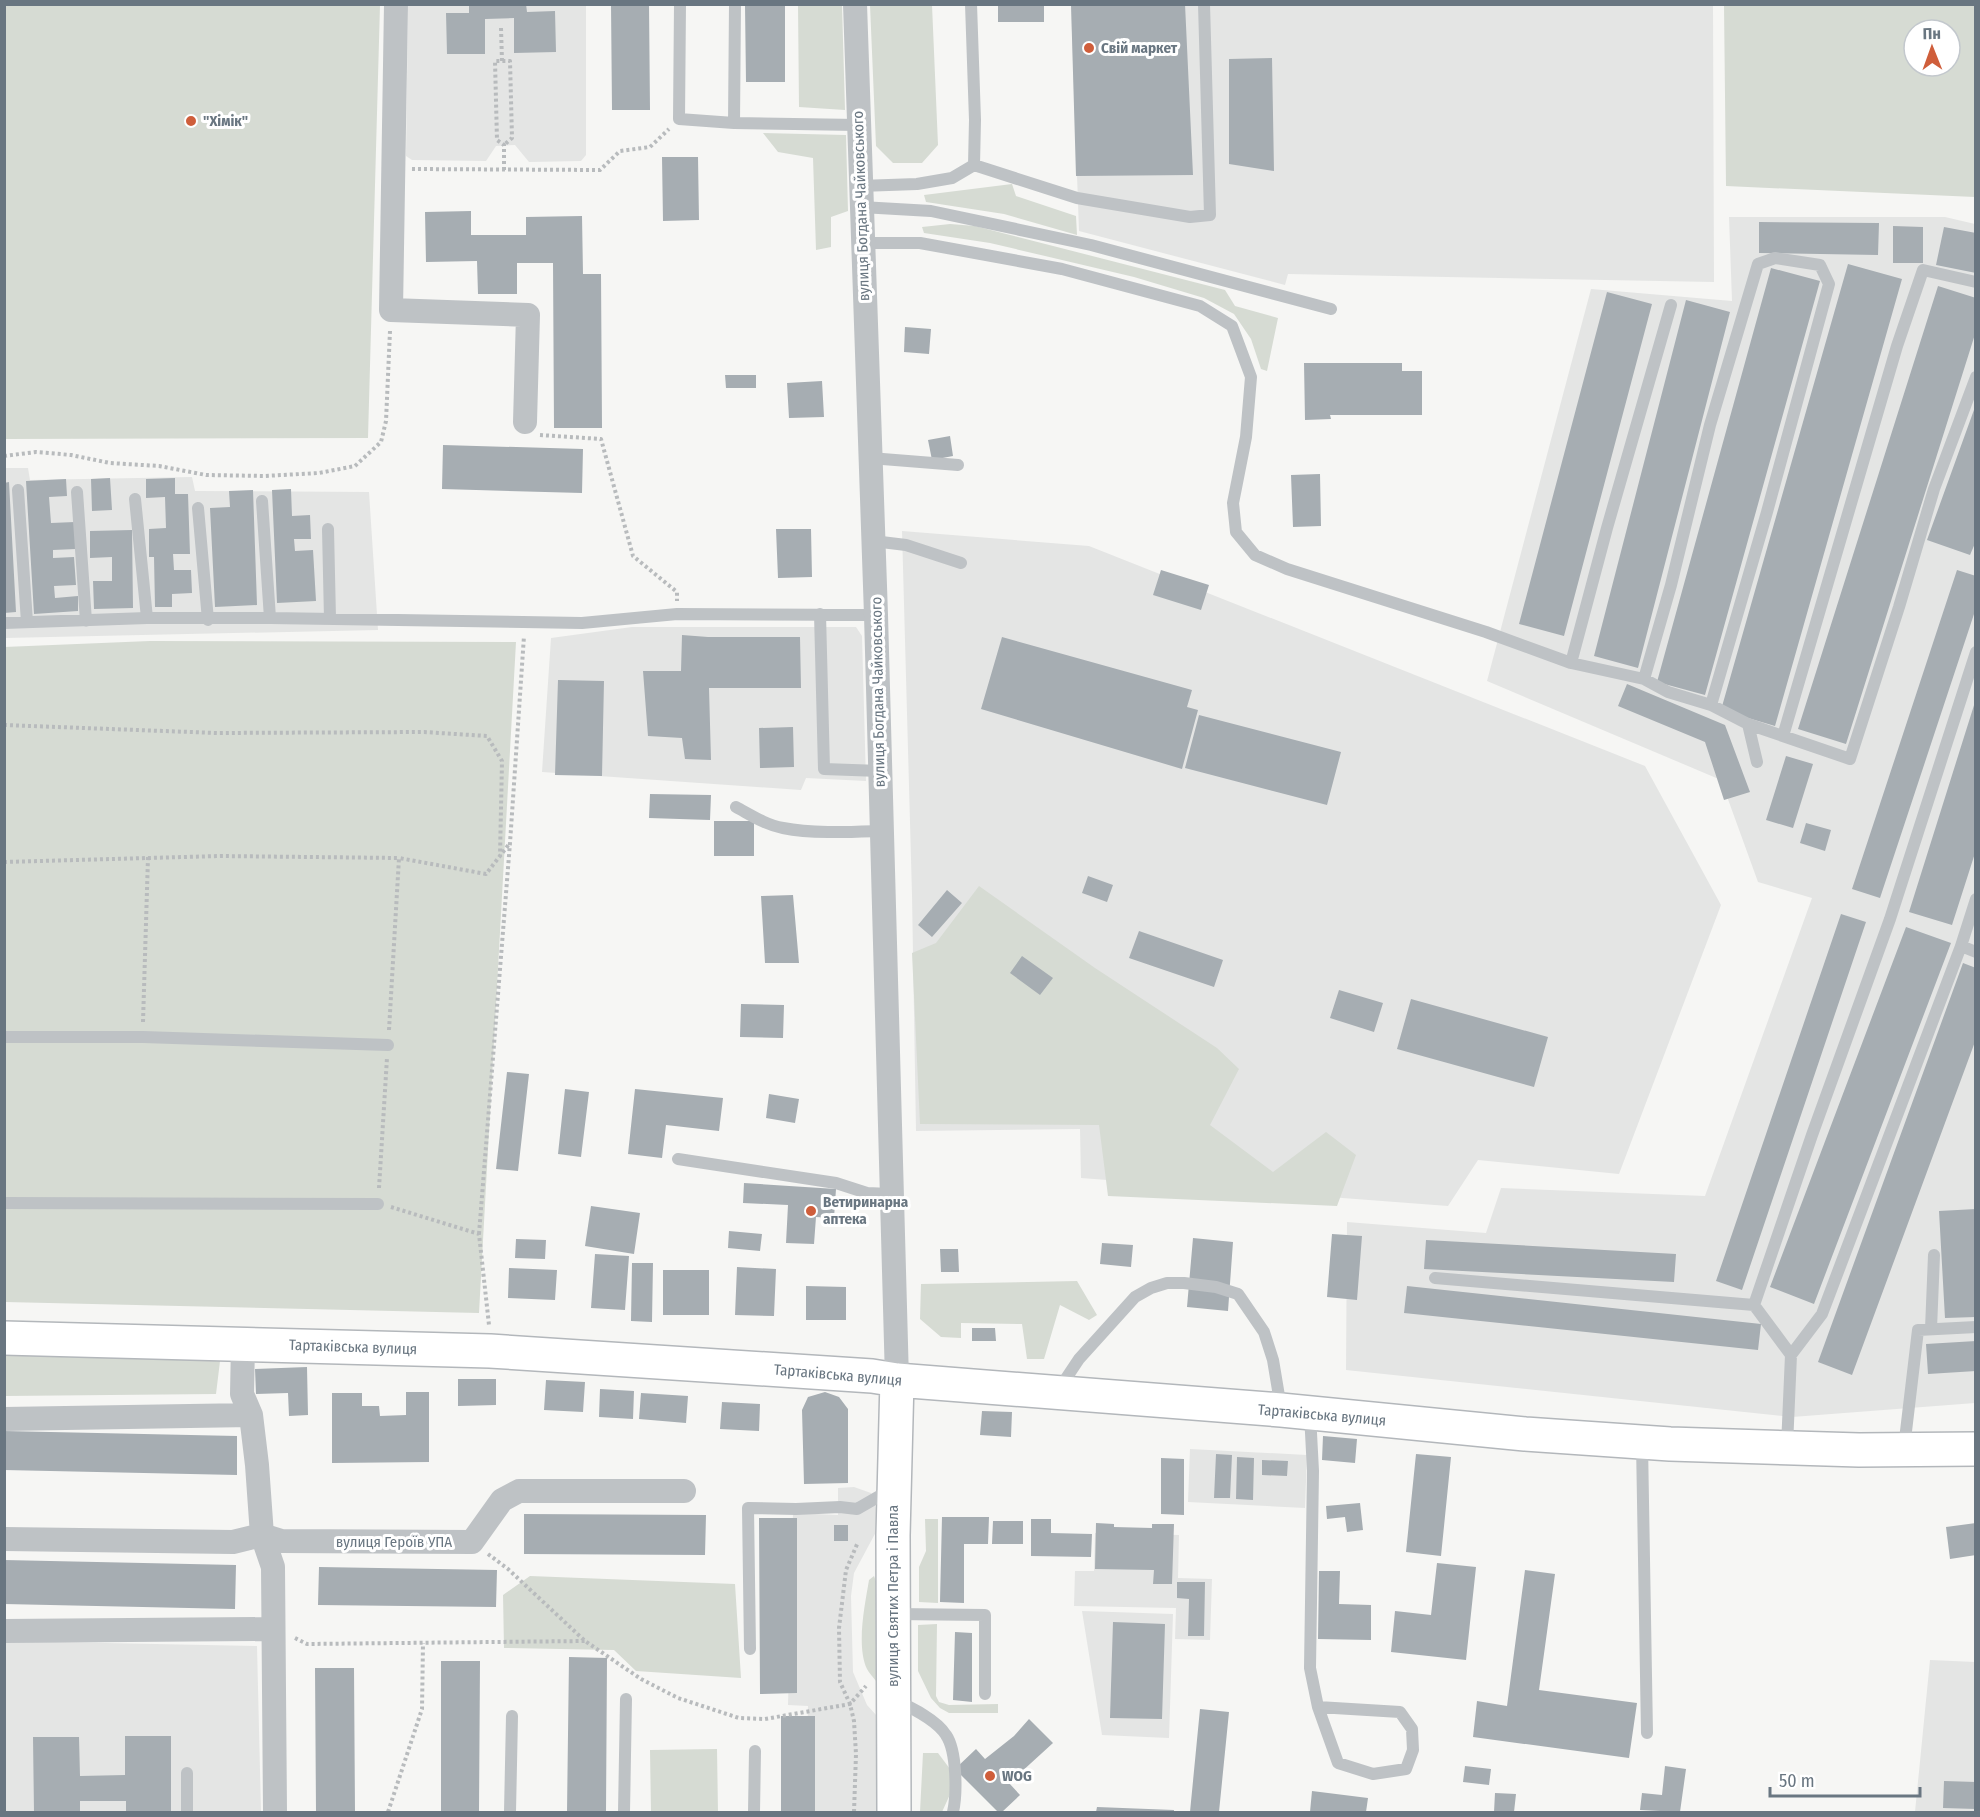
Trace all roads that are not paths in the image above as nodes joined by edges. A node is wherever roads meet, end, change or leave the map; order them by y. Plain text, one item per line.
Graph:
1 (396, 4) edge
2 (680, 4) edge
3 (735, 4) edge
4 (855, 4) edge
5 (971, 4) edge
6 (1204, 4) edge
7 (734, 123) junction
8 (858, 125) junction
9 (974, 165) junction
10 (860, 197) junction
11 (862, 243) junction
12 (1976, 282) edge
13 (1671, 305) dead end
14 (1331, 309) dead end
15 (1976, 377) edge
16 (525, 422) road end
17 (870, 458) junction
18 (958, 465) dead end
19 (18, 490) dead end
20 (76, 492) dead end
21 (135, 500) dead end
22 (262, 501) dead end
23 (198, 508) dead end
24 (328, 529) dead end
25 (873, 541) junction
26 (961, 563) dead end
27 (820, 614) junction
28 (876, 615) junction
29 (147, 618) junction
30 (270, 618) junction
31 (330, 619) junction
32 (208, 620) junction
33 (86, 621) junction
34 (27, 622) junction
35 (4, 623) edge
36 (1976, 652) edge
37 (1571, 663) junction
38 (1644, 679) junction
39 (1711, 705) junction
40 (1748, 724) junction
41 (1783, 736) junction
42 (1757, 762) dead end
43 (880, 771) junction
44 (736, 807) dead end
45 (881, 831) junction
46 (1976, 899) edge
47 (1961, 946) junction
48 (1976, 952) edge
49 (4, 1037) edge
50 (388, 1045) road end
51 (678, 1159) dead end
52 (890, 1194) junction
53 (4, 1203) edge
54 (378, 1204) road end
55 (1934, 1255) dead end
56 (1435, 1278) dead end
57 (1755, 1305) junction
58 (1976, 1327) edge
59 (1931, 1329) junction
60 (4, 1338) edge
61 (243, 1344) junction
62 (1791, 1355) junction
63 (897, 1380) junction
64 (1057, 1393) junction
65 (1295, 1412) junction
66 (251, 1415) junction
67 (4, 1419) edge
68 (1656, 1443) junction
69 (1787, 1448) junction
70 (1976, 1449) edge
71 (1904, 1450) junction
72 (894, 1488) junction
73 (684, 1491) dead end
74 (262, 1535) junction
75 (4, 1539) edge
76 (892, 1614) junction
77 (4, 1631) edge
78 (282, 1631) junction
79 (750, 1649) dead end
80 (879, 1693) junction
81 (985, 1694) dead end
82 (626, 1699) dead end
83 (1318, 1707) junction
84 (512, 1716) dead end
85 (1647, 1732) dead end
86 (755, 1751) dead end
87 (187, 1773) dead end
88 (187, 1812) edge
89 (275, 1812) edge
90 (510, 1812) edge
91 (624, 1812) edge
92 (754, 1812) edge
93 (894, 1812) edge
94 (953, 1812) edge

1 - 16 street
2 - 7 lane
3 - 7 lane
4 - 8 street, вулиця Богдана Чайковського
5 - 9 lane
6 - 9 lane
7 - 8 lane
8 - 10 street, вулиця Богдана Чайковського
9 - 10 lane
10 - 11 street, вулиця Богдана Чайковського
10 - 14 lane
11 - 17 street, вулиця Богдана Чайковського
11 - 37 lane
12 - 41 lane
13 - 37 lane
15 - 41 lane
17 - 18 lane
17 - 25 street, вулиця Богдана Чайковського
19 - 34 lane
20 - 33 lane
21 - 29 lane
22 - 30 lane
23 - 32 lane
24 - 31 lane
25 - 26 lane
25 - 28 street, вулиця Богдана Чайковського
27 - 28 lane
27 - 31 lane
27 - 43 lane
28 - 43 street, вулиця Богдана Чайковського
29 - 32 lane
29 - 33 lane
30 - 31 lane
30 - 32 lane
33 - 34 lane
34 - 35 lane
36 - 57 lane
37 - 38 lane
38 - 39 lane
38 - 39 lane
39 - 40 lane
40 - 41 lane
40 - 42 lane
43 - 45 street, вулиця Богдана Чайковського
44 - 45 lane
45 - 52 street, вулиця Богдана Чайковського
46 - 47 lane
47 - 48 lane
47 - 62 lane
49 - 50 lane
51 - 52 lane
52 - 63 street, вулиця Богдана Чайковського
53 - 54 lane
55 - 59 lane
56 - 57 lane
57 - 62 lane
58 - 59 lane
59 - 71 lane
60 - 61 street, Тартаківська вулиця
61 - 63 street, Тартаківська вулиця
61 - 66 street
62 - 69 lane
63 - 64 street, Тартаківська вулиця
63 - 72 street, вулиця Святих Петра і Павла
64 - 65 street, Тартаківська вулиця
64 - 65 lane
65 - 68 street, Тартаківська вулиця
65 - 83 lane
66 - 67 street
66 - 74 street
68 - 69 street, Тартаківська вулиця
68 - 85 lane
69 - 71 street, Тартаківська вулиця
70 - 71 street, Тартаківська вулиця
72 - 76 street, вулиця Святих Петра і Павла
72 - 79 lane
73 - 74 street, вулиця Героїв УПА
74 - 75 street, вулиця Героїв УПА
74 - 78 street
76 - 80 street, вулиця Святих Петра і Павла
76 - 81 lane
77 - 78 street
78 - 89 street
80 - 93 street, вулиця Святих Петра і Павла
80 - 94 lane
82 - 91 lane
83 - 83 lane
84 - 90 lane
86 - 92 lane
87 - 88 lane

